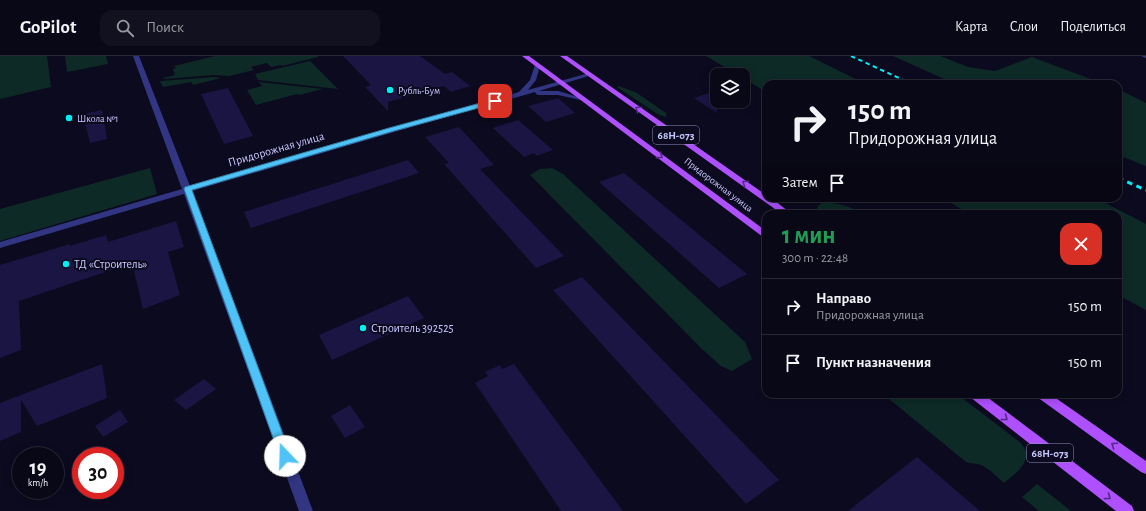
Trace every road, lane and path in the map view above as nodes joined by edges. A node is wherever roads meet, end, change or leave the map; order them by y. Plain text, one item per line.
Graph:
1 (136, 56) edge
2 (525, 56) edge
3 (563, 56) edge
4 (537, 66) junction
5 (589, 75) junction
6 (561, 83) junction
7 (520, 94) junction
8 (583, 100) junction
9 (188, 189) junction
10 (762, 196) edge
11 (771, 202) edge
12 (782, 210) edge
13 (762, 232) edge
14 (0, 245) edge
15 (979, 398) edge
16 (1047, 398) edge
17 (1146, 468) edge
18 (306, 511) edge
19 (1127, 511) edge

1 - 9 street
2 - 4 main road, Придорожная улица / 68Н-073
3 - 5 main road, 68Н-073
4 - 6 main road, Придорожная улица / 68Н-073
4 - 7 street
5 - 6 street
10 -> 5 main road, 68Н-073
6 - 7 street, Придорожная улица
6 - 8 main road, Придорожная улица / 68Н-073
7 - 8 street
7 - 9 street, Придорожная улица
8 -> 13 main road, Придорожная улица / 68Н-073
9 - 14 street, Придорожная улица
9 - 18 street
12 -> 11 main road, 68Н-073
15 -> 19 main road, 68Н-073
17 -> 16 main road

